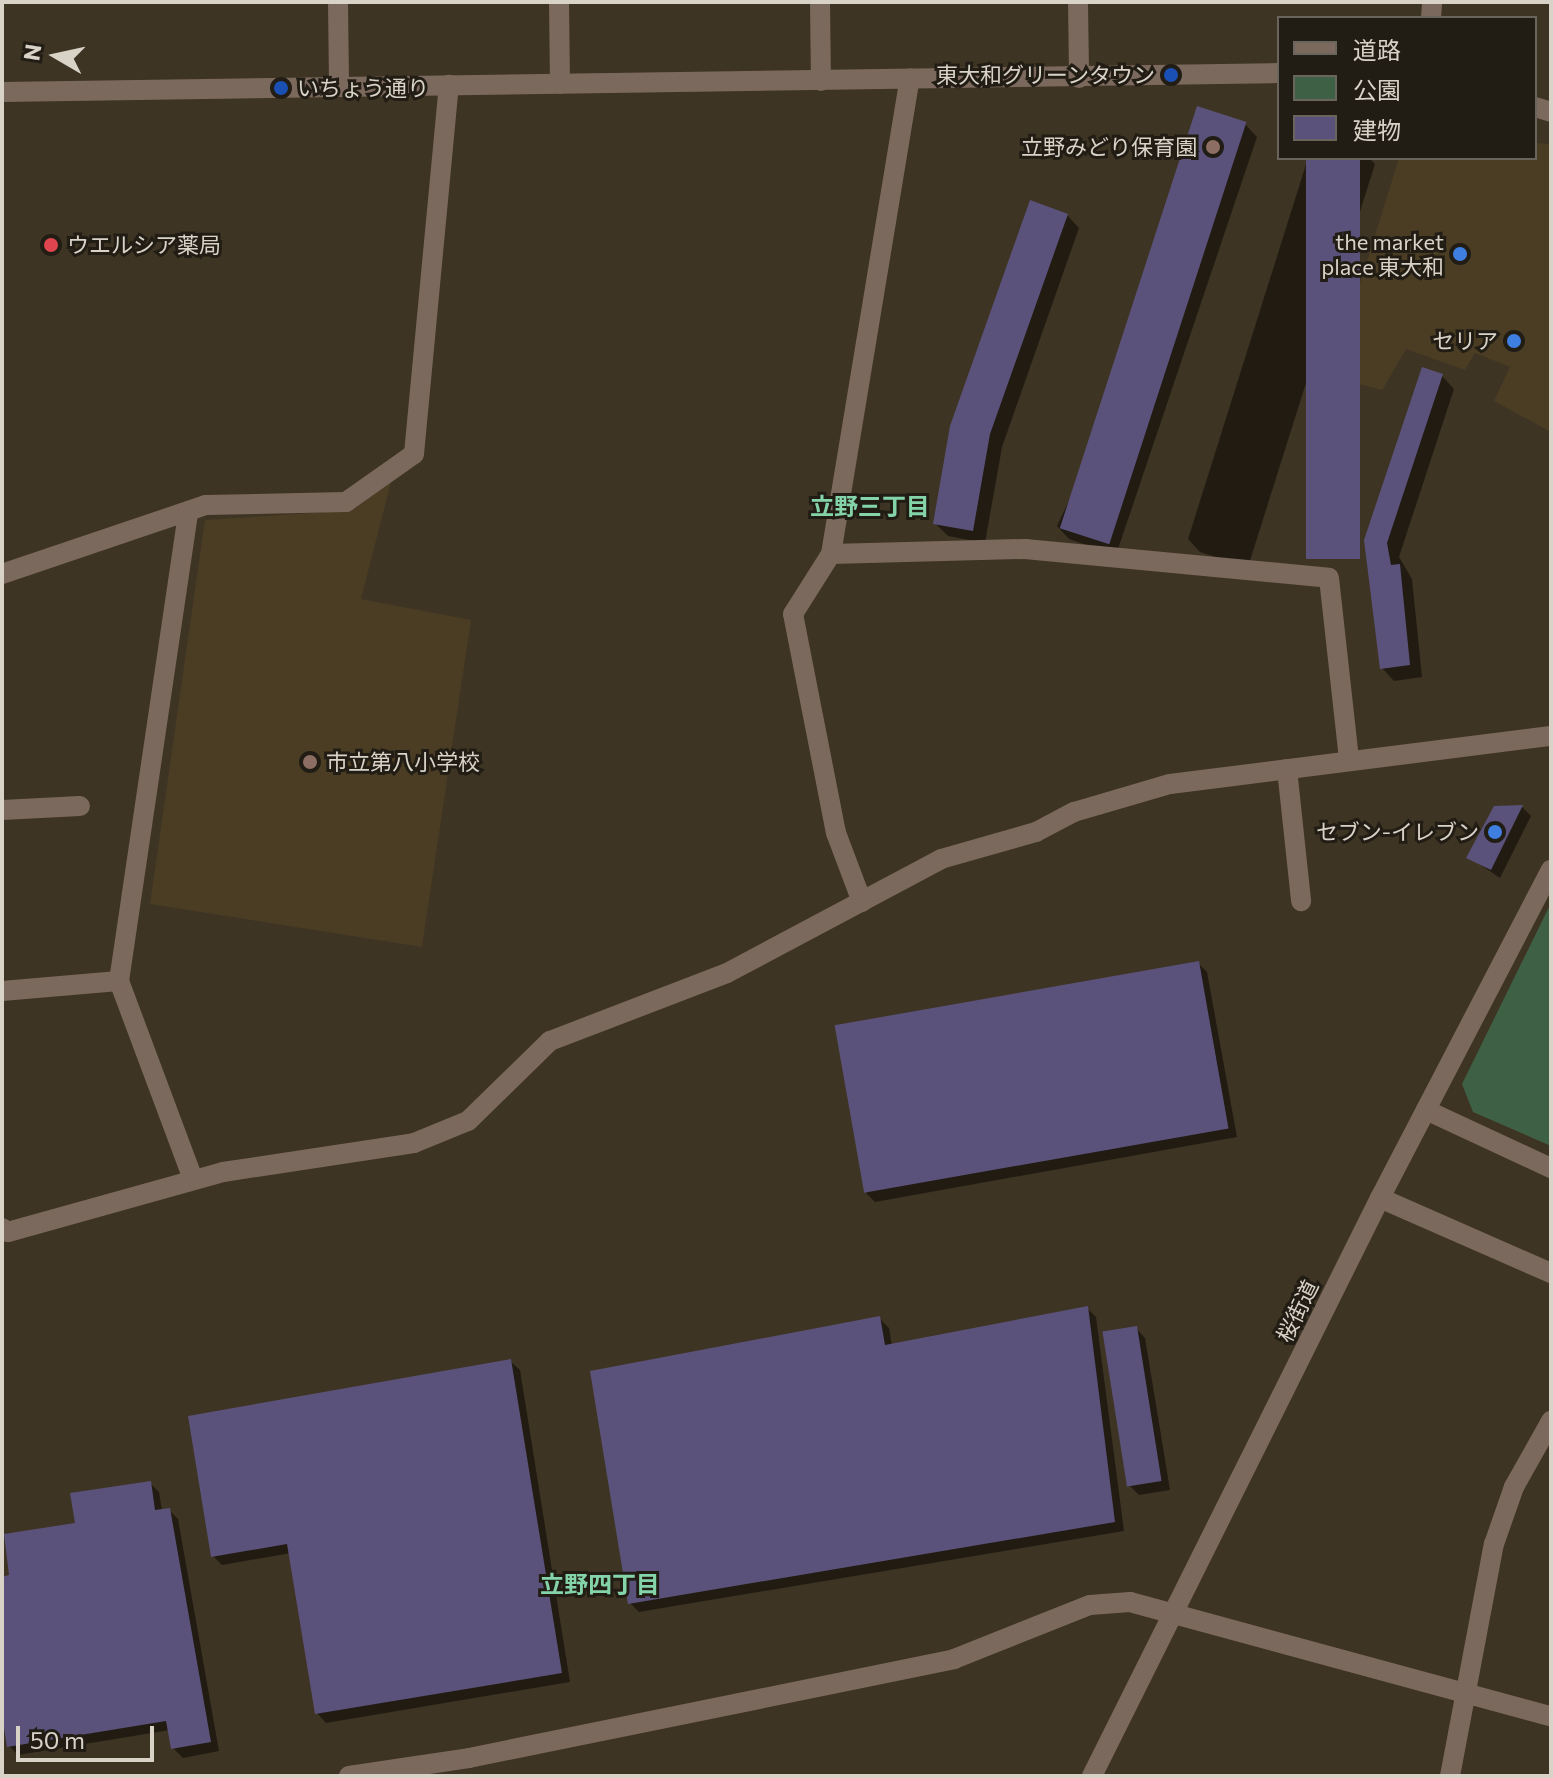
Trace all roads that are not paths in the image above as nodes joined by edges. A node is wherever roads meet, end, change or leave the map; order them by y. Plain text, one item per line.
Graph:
1 (338, 2) edge
2 (559, 2) edge
3 (820, 2) edge
4 (1078, 2) edge
5 (1277, 73) edge
6 (1079, 78) junction
7 (910, 79) junction
8 (821, 81) junction
9 (560, 84) junction
10 (449, 85) junction
11 (339, 87) junction
12 (2, 92) edge
13 (188, 511) junction
14 (831, 554) junction
15 (2, 574) edge
16 (1551, 736) edge
17 (1349, 759) junction
18 (1287, 769) junction
19 (80, 806) dead end
20 (2, 810) edge
21 (1551, 870) edge
22 (1301, 901) dead end
23 (862, 902) junction
24 (119, 981) junction
25 (2, 991) edge
26 (1426, 1110) junction
27 (1551, 1168) edge
28 (193, 1179) junction
29 (1380, 1198) junction
30 (2, 1228) edge
31 (1551, 1273) edge
32 (1551, 1421) edge
33 (1174, 1610) junction
34 (1463, 1694) junction
35 (1551, 1716) edge
36 (473, 1767) edge
37 (349, 1776) edge
38 (1092, 1776) edge
39 (1450, 1776) edge

1 - 11 street
2 - 9 street
3 - 8 street
4 - 6 street
5 - 6 street
6 - 7 street
7 - 8 street
7 - 14 street
8 - 9 street
9 - 10 street
10 - 11 street
10 - 13 street
11 - 12 street
13 - 15 street
13 - 24 street
14 - 17 street
14 - 23 street
16 - 17 street
17 - 18 street
18 - 22 street
18 - 23 street
19 - 20 street
21 - 26 street, 桜街道
23 - 28 street
24 - 25 street
24 - 28 street
26 - 27 street
26 - 29 street, 桜街道
28 - 30 street
29 - 31 street
29 - 33 street, 桜街道
32 - 34 street
33 - 34 street
33 - 36 street
33 - 38 street, 桜街道
34 - 35 street
34 - 39 street
36 - 37 street

